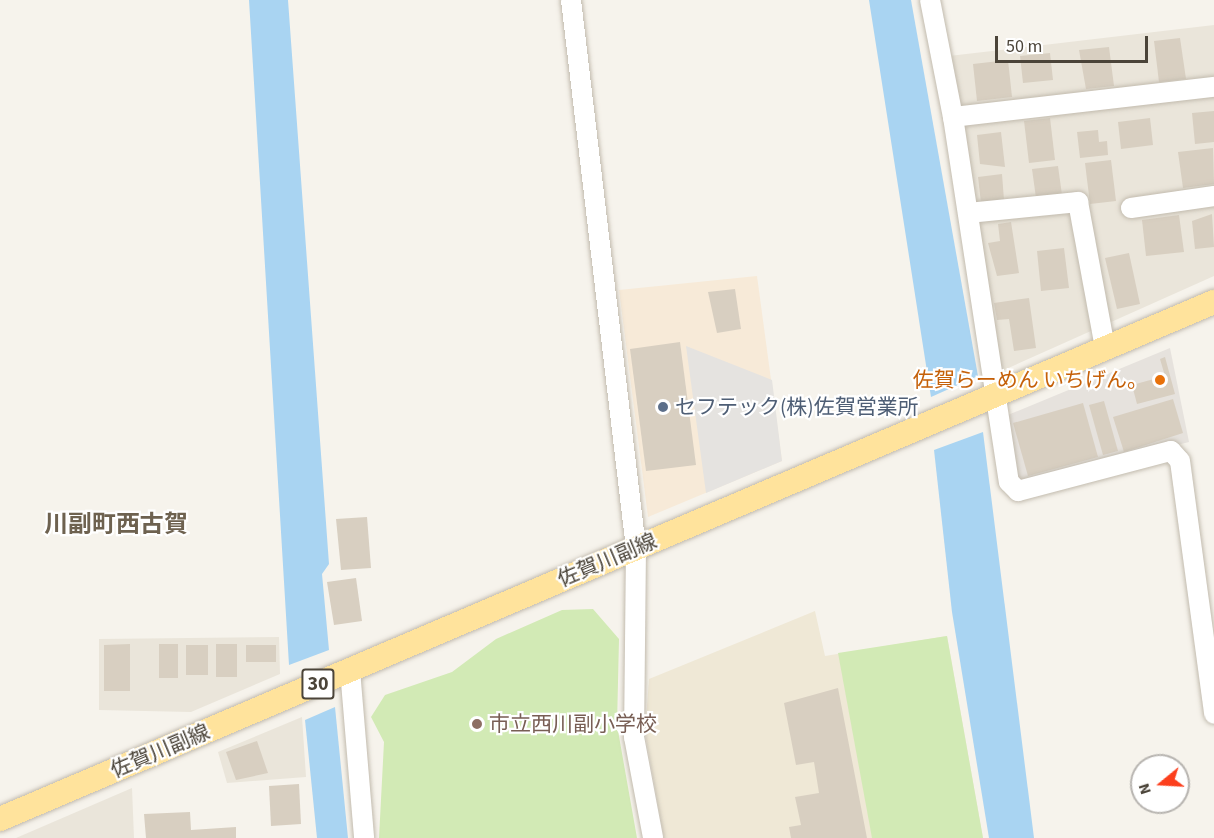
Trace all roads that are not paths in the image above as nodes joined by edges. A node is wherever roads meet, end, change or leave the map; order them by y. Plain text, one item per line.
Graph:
1 (571, 0) edge
2 (930, 0) edge
3 (1214, 87) edge
4 (953, 117) junction
5 (1214, 196) edge
6 (1131, 208) dead end
7 (968, 213) junction
8 (1214, 302) edge
9 (1105, 348) junction
10 (993, 396) junction
11 (636, 548) junction
12 (350, 670) junction
13 (1214, 714) edge
14 (0, 819) edge
15 (364, 838) edge
16 (652, 838) edge

1 - 11 street
2 - 4 street
3 - 4 street
4 - 7 street
5 - 6 street
7 - 9 street
7 - 10 street
8 - 9 main road, 佐賀川副線 / 30
9 - 10 main road, 佐賀川副線 / 30
10 - 11 main road, 佐賀川副線 / 30
10 - 13 street
11 - 12 main road, 佐賀川副線 / 30
11 - 16 street
12 - 14 main road, 佐賀川副線 / 30
12 - 15 street

